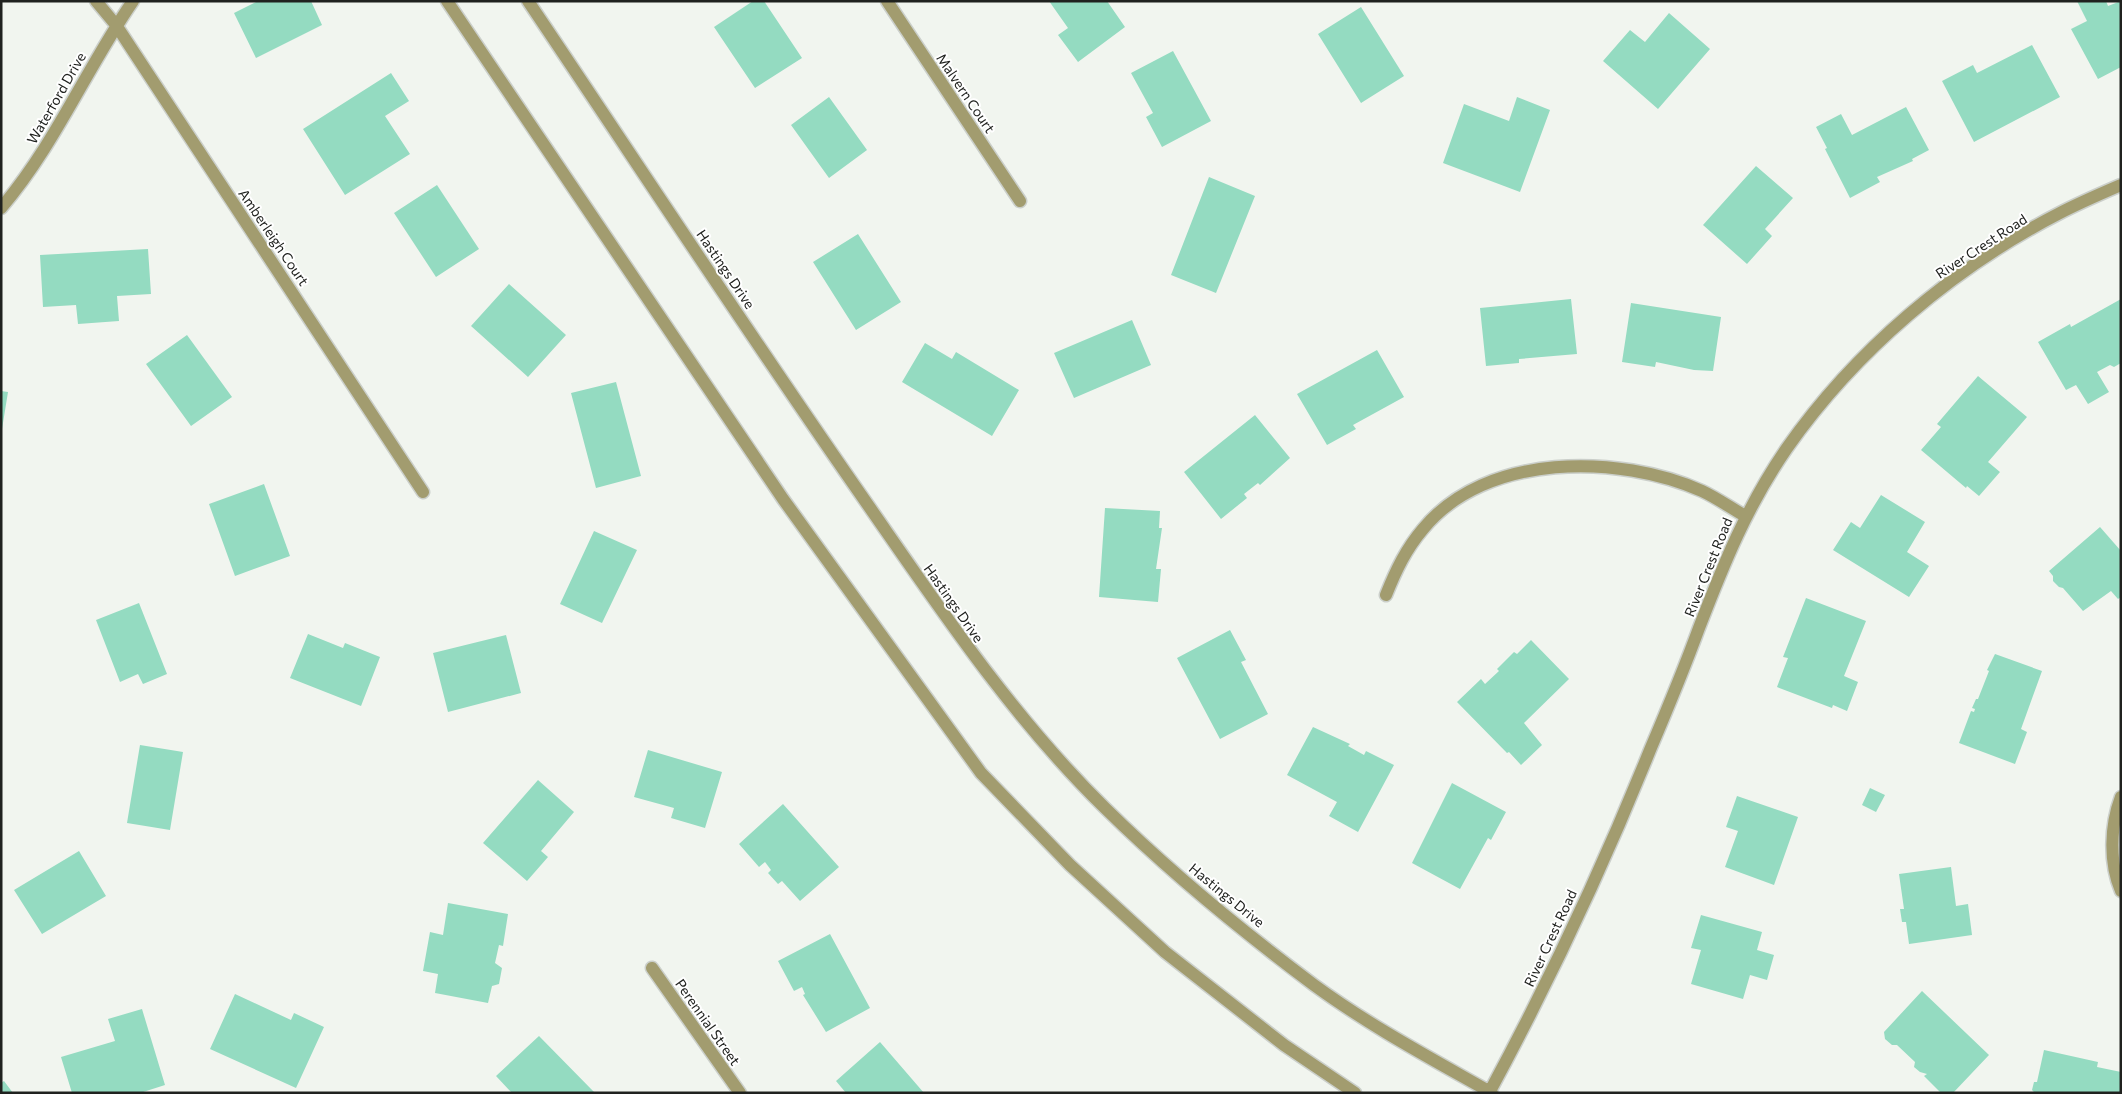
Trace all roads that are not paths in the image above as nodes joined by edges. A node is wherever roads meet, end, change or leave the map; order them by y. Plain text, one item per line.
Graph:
1 (96, 1) edge
2 (132, 1) edge
3 (447, 1) edge
4 (528, 1) edge
5 (888, 1) edge
6 (116, 25) junction
7 (2121, 185) edge
8 (1020, 201) dead end
9 (1, 208) edge
10 (423, 492) dead end
11 (1745, 516) junction
12 (1386, 594) dead end
13 (2121, 797) edge
14 (2121, 891) edge
15 (652, 968) dead end
16 (1490, 1092) edge
17 (740, 1093) edge
18 (1354, 1093) edge

1 - 6 street, Amberleigh Court
2 - 6 street, Waterford Drive
3 - 18 street
4 - 16 street, Hastings Drive
5 - 8 street, Malvern Court
6 - 9 street, Waterford Drive
6 - 10 street, Amberleigh Court
7 - 11 street, River Crest Road
11 - 12 street
11 - 16 street, River Crest Road
13 - 14 street
15 - 17 street, Perennial Street

